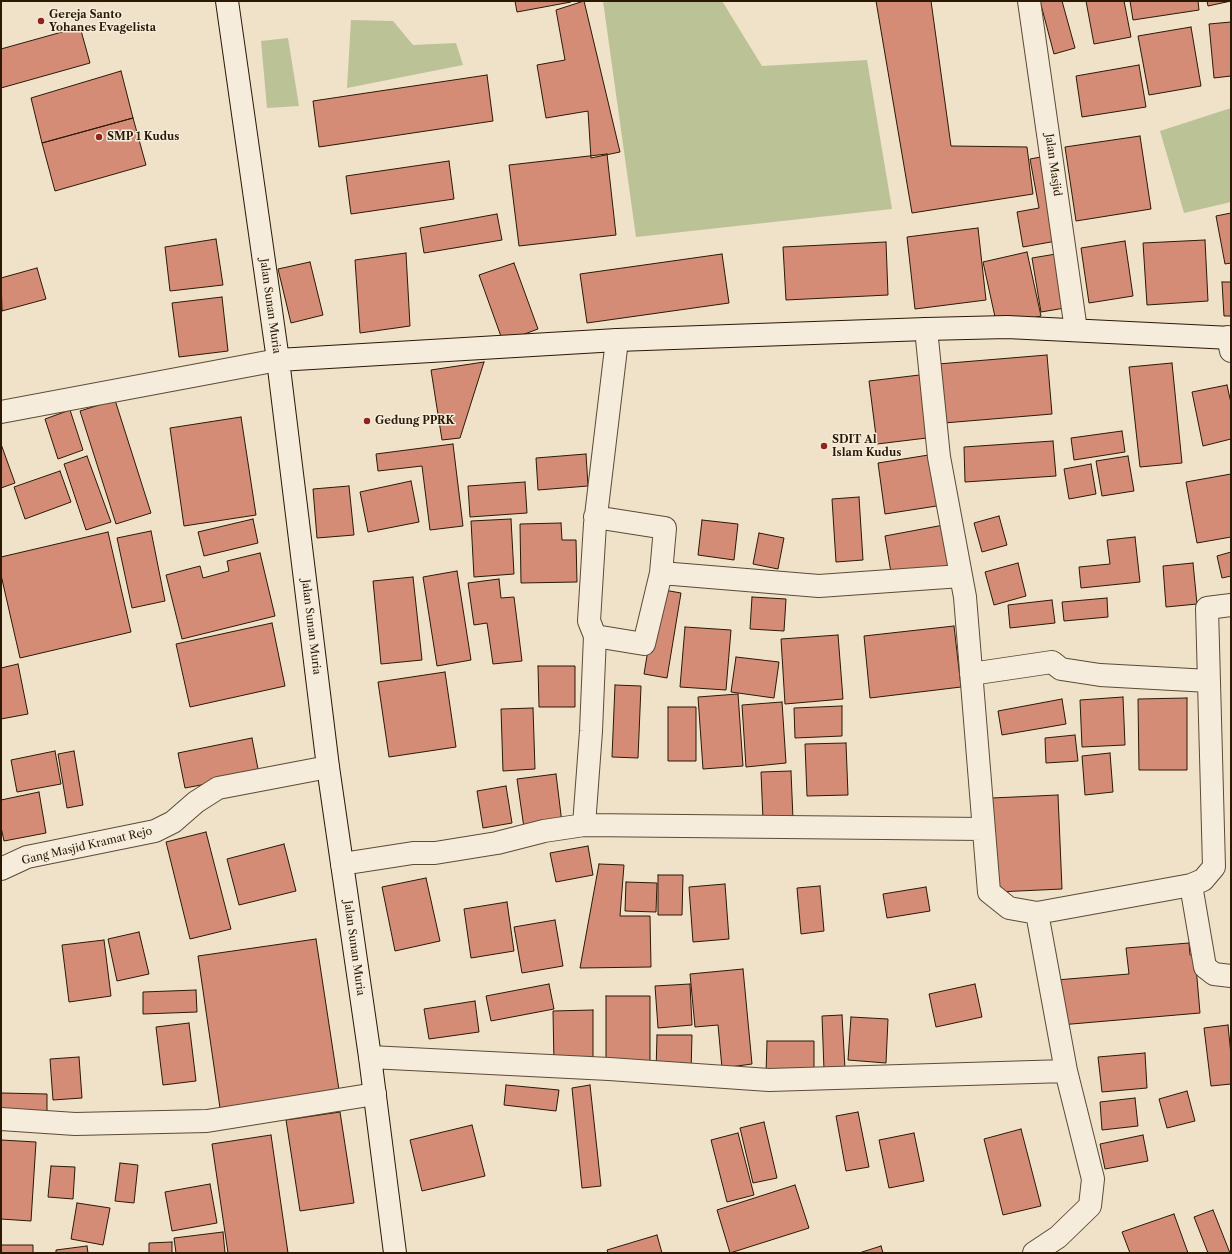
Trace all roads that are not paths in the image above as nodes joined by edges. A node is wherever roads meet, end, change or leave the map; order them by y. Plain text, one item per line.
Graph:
1 (227, 1) edge
2 (1029, 1) edge
3 (926, 329) junction
4 (1076, 330) junction
5 (617, 340) junction
6 (1230, 342) edge
7 (278, 360) junction
8 (1, 412) edge
9 (595, 518) junction
10 (661, 573) junction
11 (962, 576) junction
12 (1231, 605) edge
13 (595, 636) junction
14 (971, 674) junction
15 (1209, 681) junction
16 (328, 767) junction
17 (584, 825) junction
18 (983, 829) junction
19 (342, 864) junction
20 (1, 869) edge
21 (1190, 885) junction
22 (1037, 913) junction
23 (1231, 976) edge
24 (370, 1057) junction
25 (1066, 1071) junction
26 (375, 1094) junction
27 (1, 1119) edge
28 (395, 1253) edge
29 (1034, 1253) edge

1 - 7 street, Jalan Sunan Muria
2 - 4 street, Jalan Masjid
3 - 4 street
3 - 5 street
3 - 11 street
4 - 6 street
5 - 7 street
5 - 9 street
7 - 8 street
7 - 16 street, Jalan Sunan Muria
9 - 10 street
9 - 13 street
10 - 11 street
10 - 13 street
11 - 14 street
12 - 15 street
13 - 17 street
14 - 15 street
14 - 18 street
15 - 21 street
16 - 19 street, Jalan Sunan Muria
16 - 20 street, Gang Masjid Kramat Rejo
17 - 18 street
17 - 19 street
18 - 22 street
19 - 24 street, Jalan Sunan Muria
21 - 22 street
21 - 23 street
22 - 25 street
24 - 25 street
24 - 26 street, Jalan Sunan Muria
25 - 29 street
26 - 27 street
26 - 28 street, Jalan Sunan Muria

